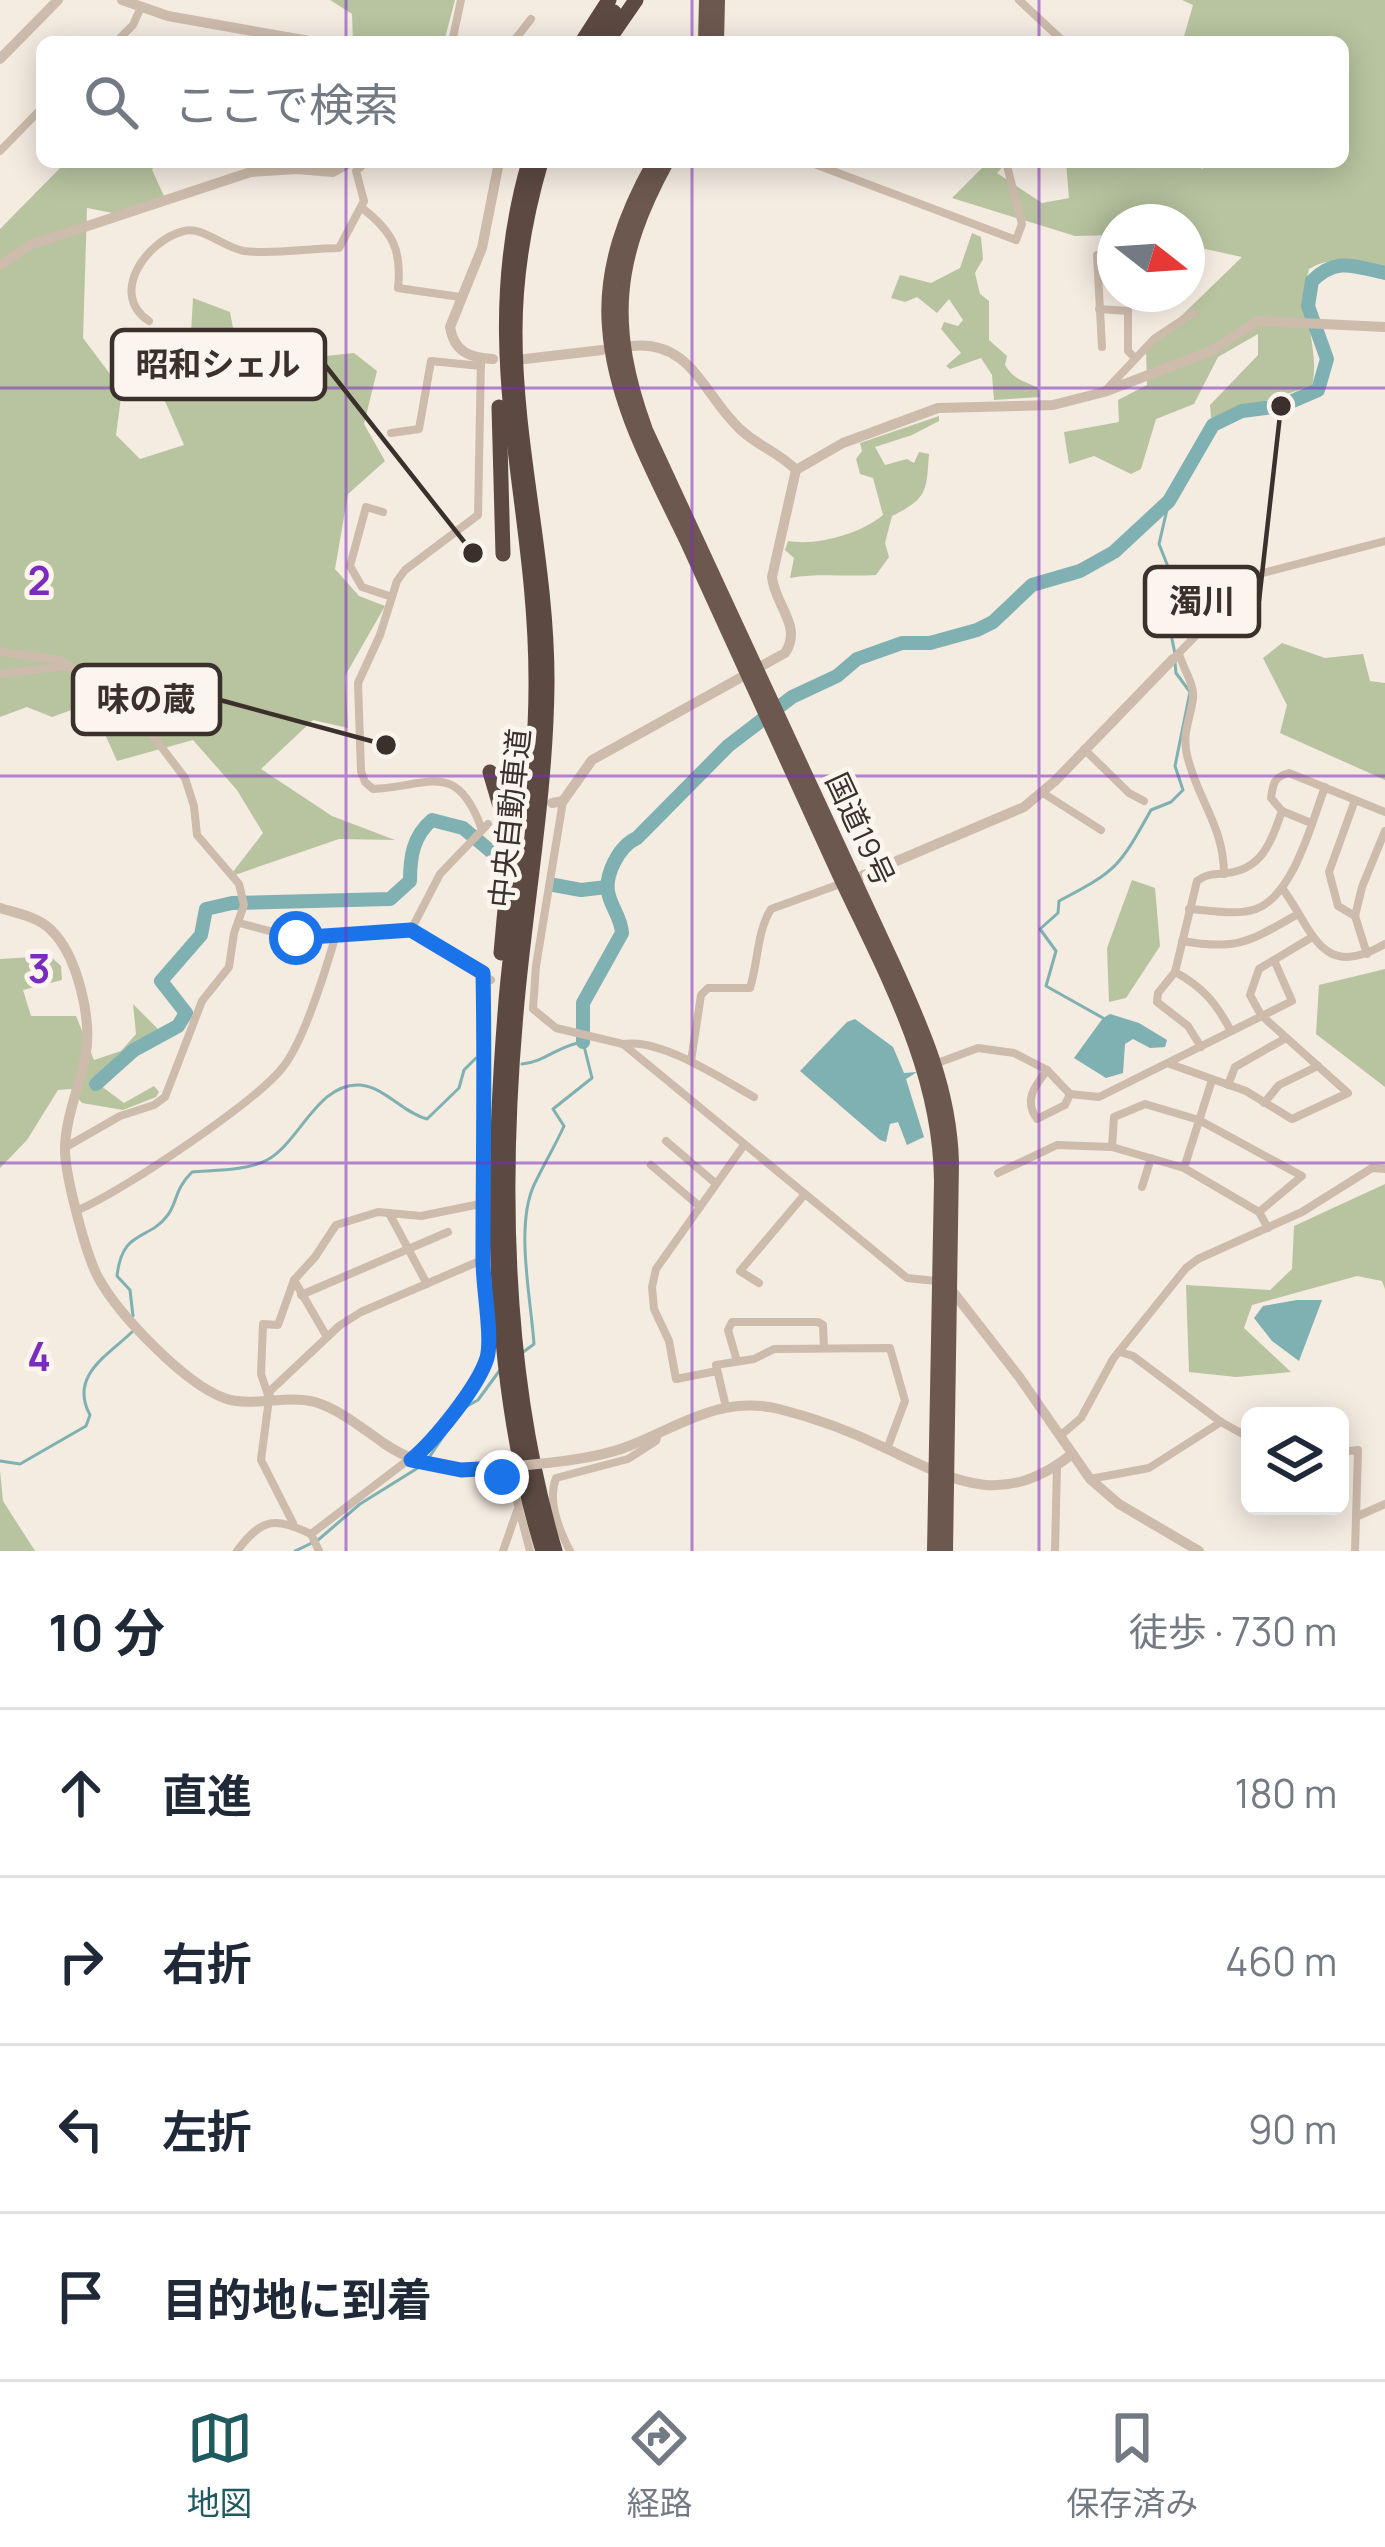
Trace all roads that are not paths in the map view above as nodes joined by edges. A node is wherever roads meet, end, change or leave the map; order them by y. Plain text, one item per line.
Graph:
1 (58, 0) edge
2 (122, 0) edge
3 (461, 0) edge
4 (609, 0) edge
5 (623, 0) edge
6 (636, 0) edge
7 (1019, 0) edge
8 (715, 1) edge
9 (141, 7) junction
10 (531, 20) dead end
11 (121, 36) edge
12 (285, 36) edge
13 (453, 36) edge
14 (518, 36) edge
15 (585, 36) edge
16 (599, 36) edge
17 (611, 36) edge
18 (706, 36) edge
19 (717, 36) edge
20 (1058, 36) edge
21 (0, 59) edge
22 (36, 114) edge
23 (0, 151) edge
24 (340, 168) edge
25 (360, 168) edge
26 (498, 168) edge
27 (527, 168) edge
28 (540, 168) edge
29 (652, 168) edge
30 (825, 168) edge
31 (1008, 168) edge
32 (519, 197) junction
33 (362, 208) junction
34 (0, 265) edge
35 (460, 298) junction
36 (1099, 312) edge
37 (1128, 312) edge
38 (1193, 313) dead end
39 (149, 321) dead end
40 (1385, 327) edge
41 (632, 346) dead end
42 (1102, 347) dead end
43 (602, 350) dead end
44 (1135, 358) junction
45 (525, 359) dead end
46 (485, 362) junction
47 (1104, 392) junction
48 (391, 433) dead end
49 (796, 470) junction
50 (383, 512) dead end
51 (1385, 541) edge
52 (503, 554) dead end
53 (392, 597) junction
54 (0, 652) edge
55 (1176, 656) junction
56 (68, 666) junction
57 (752, 670) junction
58 (0, 674) edge
59 (508, 741) dead end
60 (1084, 749) junction
61 (490, 772) dead end
62 (1325, 787) junction
63 (1043, 793) junction
64 (1355, 800) junction
65 (1144, 801) dead end
66 (558, 802) joint
67 (1282, 811) junction
68 (1385, 812) edge
69 (1311, 823) junction
70 (1101, 830) dead end
71 (1385, 831) edge
72 (511, 843) junction
73 (1224, 874) junction
74 (849, 881) junction
75 (1282, 888) junction
76 (0, 908) edge
77 (1190, 909) junction
78 (1298, 914) junction
79 (1355, 916) junction
80 (239, 923) junction
81 (411, 930) junction
82 (335, 938) junction
83 (1310, 939) junction
84 (1182, 941) junction
85 (1385, 944) edge
86 (1367, 955) junction
87 (1274, 960) junction
88 (1174, 972) junction
89 (1261, 1015) junction
90 (1231, 1031) junction
91 (1286, 1038) junction
92 (622, 1044) junction
93 (1202, 1047) junction
94 (691, 1061) junction
95 (1170, 1063) junction
96 (931, 1066) junction
97 (1318, 1066) junction
98 (1047, 1070) junction
99 (1212, 1080) junction
100 (1228, 1085) junction
101 (1070, 1094) junction
102 (754, 1097) dead end
103 (1264, 1103) junction
104 (499, 1117) junction
105 (1199, 1120) junction
106 (666, 1141) dead end
107 (744, 1145) junction
108 (64, 1148) junction
109 (1112, 1148) junction
110 (1151, 1158) junction
111 (651, 1165) dead end
112 (1383, 1167) edge
113 (1184, 1168) junction
114 (998, 1173) dead end
115 (714, 1182) junction
116 (1142, 1187) dead end
117 (805, 1194) junction
118 (485, 1203) junction
119 (698, 1205) junction
120 (78, 1210) junction
121 (1259, 1212) junction
122 (389, 1213) junction
123 (1268, 1228) junction
124 (448, 1232) dead end
125 (408, 1249) junction
126 (482, 1260) junction
127 (293, 1280) junction
128 (759, 1283) dead end
129 (427, 1284) junction
130 (943, 1284) junction
131 (301, 1295) junction
132 (327, 1337) junction
133 (824, 1348) junction
134 (1119, 1352) junction
135 (737, 1361) junction
136 (513, 1363) junction
137 (717, 1371) junction
138 (268, 1398) junction
139 (726, 1407) junction
140 (1221, 1423) junction
141 (658, 1432) junction
142 (1241, 1433) edge
143 (1060, 1436) junction
144 (887, 1449) junction
145 (1349, 1451) edge
146 (1072, 1454) junction
147 (418, 1462) junction
148 (1057, 1466) junction
149 (503, 1468) junction
150 (941, 1475) junction
151 (1090, 1480) junction
152 (1385, 1504) edge
153 (517, 1509) junction
154 (1358, 1516) junction
155 (294, 1524) junction
156 (315, 1542) edge
157 (1358, 1549) edge
158 (237, 1551) edge
159 (503, 1551) edge
160 (530, 1551) edge
161 (543, 1551) edge
162 (555, 1551) edge
163 (570, 1551) edge
164 (934, 1551) edge
165 (946, 1551) edge
166 (1055, 1551) edge
167 (1199, 1551) edge

1 - 21 street
2 - 9 street
3 - 13 street
4 - 15 highway
5 - 16 highway
6 - 17 highway
7 - 20 street
8 - 18 highway
8 - 19 highway
9 - 11 street
9 - 12 street
10 - 14 street
22 - 23 street
24 - 34 street
25 - 33 street
26 - 35 street
27 - 32 highway, 中央自動車道
28 - 136 highway, 中央自動車道
29 - 57 highway, 国道19号
30 - 31 street
32 - 52 highway
32 - 104 highway, 中央自動車道
33 - 35 street
33 - 39 street
35 - 46 street
36 - 42 street
37 - 44 street
38 - 44 street
40 - 47 street
41 - 49 street
43 - 45 street
44 - 47 street
46 - 48 street
46 - 53 street
47 - 49 street
49 - 57 street
50 - 53 street
51 - 55 street
53 - 81 street
54 - 56 street
55 - 60 street
55 - 73 street
56 - 58 street
56 - 80 street
57 - 66 street
57 - 74 highway, 国道19号
59 - 72 highway
60 - 63 street
60 - 65 street
61 - 72 highway
62 - 64 street
62 - 67 street
62 - 69 street
63 - 70 street
63 - 74 street
64 - 68 street
64 - 79 street
66 - 92 street
67 - 69 street
67 - 73 street
69 - 75 street
71 - 79 street
72 - 104 highway
73 - 77 street
74 - 94 street
74 - 96 highway, 国道19号
75 - 77 street
75 - 78 street
76 - 108 street
77 - 84 street
78 - 83 street
78 - 84 street
79 - 86 street
80 - 82 street
80 - 108 street
81 - 82 street
81 - 118 street
82 - 120 street
83 - 86 street
83 - 87 street
84 - 88 street
85 - 86 street
87 - 89 street
87 - 89 street
88 - 90 street
88 - 93 street
89 - 90 street
89 - 91 street
90 - 93 street
91 - 97 street
91 - 100 street
92 - 94 street
92 - 107 street
93 - 95 street
94 - 102 street
95 - 99 street
95 - 101 street
96 - 98 street
96 - 130 highway, 国道19号
97 - 103 street
97 - 103 street
98 - 101 street
98 - 101 street
99 - 100 street
99 - 105 street
100 - 103 street
104 - 136 highway, 中央自動車道
105 - 109 street
105 - 113 street
105 - 121 street
106 - 115 street
107 - 115 street
107 - 117 street
108 - 120 street
109 - 110 street
109 - 114 street
110 - 113 street
110 - 116 street
111 - 119 street
112 - 123 street
113 - 121 street
115 - 119 street
117 - 128 street
117 - 130 street
118 - 122 street
118 - 126 street
119 - 137 street
120 - 138 street
121 - 123 street
122 - 125 street
122 - 127 street
123 - 134 street
124 - 125 street
125 - 129 street
125 - 131 street
126 - 129 street
126 - 147 street
127 - 131 street
127 - 138 street
129 - 132 street
130 - 143 street
130 - 150 highway, 国道19号
131 - 132 street
132 - 138 street
133 - 135 street
133 - 135 street
133 - 144 street
134 - 140 street
134 - 143 street
135 - 137 street
136 - 161 highway, 中央自動車道
136 - 162 highway, 中央自動車道
137 - 139 street
138 - 147 street
138 - 155 street
139 - 141 street
139 - 144 street
140 - 142 street
140 - 151 street
141 - 149 street, bridge
141 - 163 street
143 - 146 street
144 - 150 street
145 - 154 street
146 - 148 street
146 - 151 street
147 - 149 street
147 - 156 street
148 - 150 street
148 - 166 street
149 - 153 street
150 - 164 highway, 国道19号
150 - 165 highway, 国道19号
151 - 167 street
152 - 154 street
153 - 159 street
153 - 160 street
154 - 157 street
155 - 156 street
155 - 158 street

